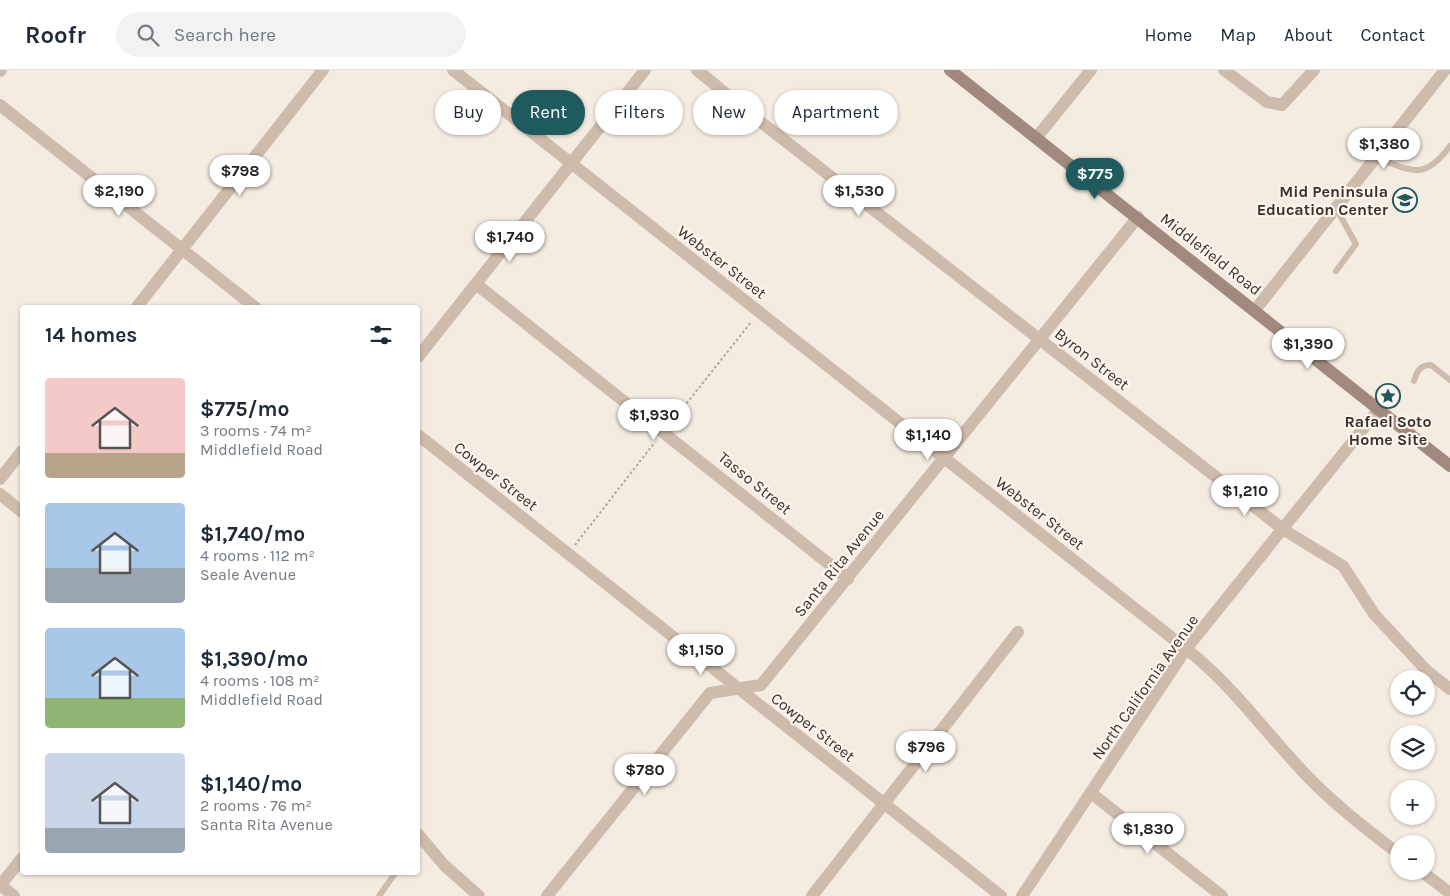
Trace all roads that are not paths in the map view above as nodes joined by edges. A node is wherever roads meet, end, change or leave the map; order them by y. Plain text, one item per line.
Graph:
1 (323, 70) edge
2 (453, 70) edge
3 (645, 70) edge
4 (697, 70) edge
5 (950, 70) edge
6 (1091, 70) edge
7 (1224, 70) edge
8 (1314, 70) edge
9 (1445, 70) edge
10 (0, 105) edge
11 (1037, 137) junction
12 (1450, 146) edge
13 (1376, 158) junction
14 (570, 164) junction
15 (1336, 208) junction
16 (1138, 217) junction
17 (182, 249) junction
18 (1336, 272) dead end
19 (476, 284) junction
20 (138, 305) edge
21 (252, 305) edge
22 (1255, 310) junction
23 (1040, 339) junction
24 (420, 354) edge
25 (1450, 380) edge
26 (1414, 381) dead end
27 (1379, 409) junction
28 (420, 437) edge
29 (20, 454) edge
30 (944, 457) junction
31 (1450, 466) edge
32 (0, 479) edge
33 (0, 494) edge
34 (20, 510) edge
35 (1284, 530) junction
36 (848, 579) junction
37 (1018, 632) dead end
38 (1186, 649) junction
39 (739, 689) junction
40 (1450, 689) edge
41 (1091, 793) junction
42 (884, 804) junction
43 (420, 839) edge
44 (1390, 847) edge
45 (20, 860) edge
46 (394, 875) edge
47 (1432, 880) edge
48 (0, 885) edge
49 (1450, 894) edge
50 (14, 896) edge
51 (379, 896) edge
52 (479, 896) edge
53 (547, 896) edge
54 (812, 896) edge
55 (1001, 896) edge
56 (1022, 896) edge
57 (1222, 896) edge

1 - 17 street
2 - 14 street, Webster Street
3 - 14 street
4 - 23 street, Byron Street
5 - 11 main road, Middlefield Road
6 - 11 street
7 - 8 street
9 - 13 street
10 - 17 street
11 - 16 main road, Middlefield Road
12 - 13 lane
13 - 15 street
14 - 19 street
14 - 30 street, Webster Street
15 - 18 lane
15 - 22 street
16 - 22 main road, Middlefield Road
16 - 23 street, Santa Rita Avenue
17 - 20 street
17 - 21 street
19 - 24 street
19 - 36 street, Tasso Street
22 - 27 main road, Middlefield Road
23 - 30 street, Santa Rita Avenue
23 - 35 street, Byron Street
25 - 26 lane
27 - 31 main road, Middlefield Road
27 - 35 street, North California Avenue
28 - 39 street, Cowper Street
29 - 32 street
30 - 36 street, Santa Rita Avenue
30 - 38 street, Webster Street
33 - 34 street
35 - 38 street, North California Avenue
35 - 40 street, Byron Street
36 - 39 street, Santa Rita Avenue
37 - 42 street
38 - 41 street, North California Avenue
38 - 44 street, Webster Street
39 - 42 street, Cowper Street
39 - 53 street, Santa Rita Avenue
41 - 56 street, North California Avenue
41 - 57 street
42 - 54 street
42 - 55 street, Cowper Street
43 - 52 street
45 - 48 street
46 - 51 lane
47 - 49 street
48 - 50 street

